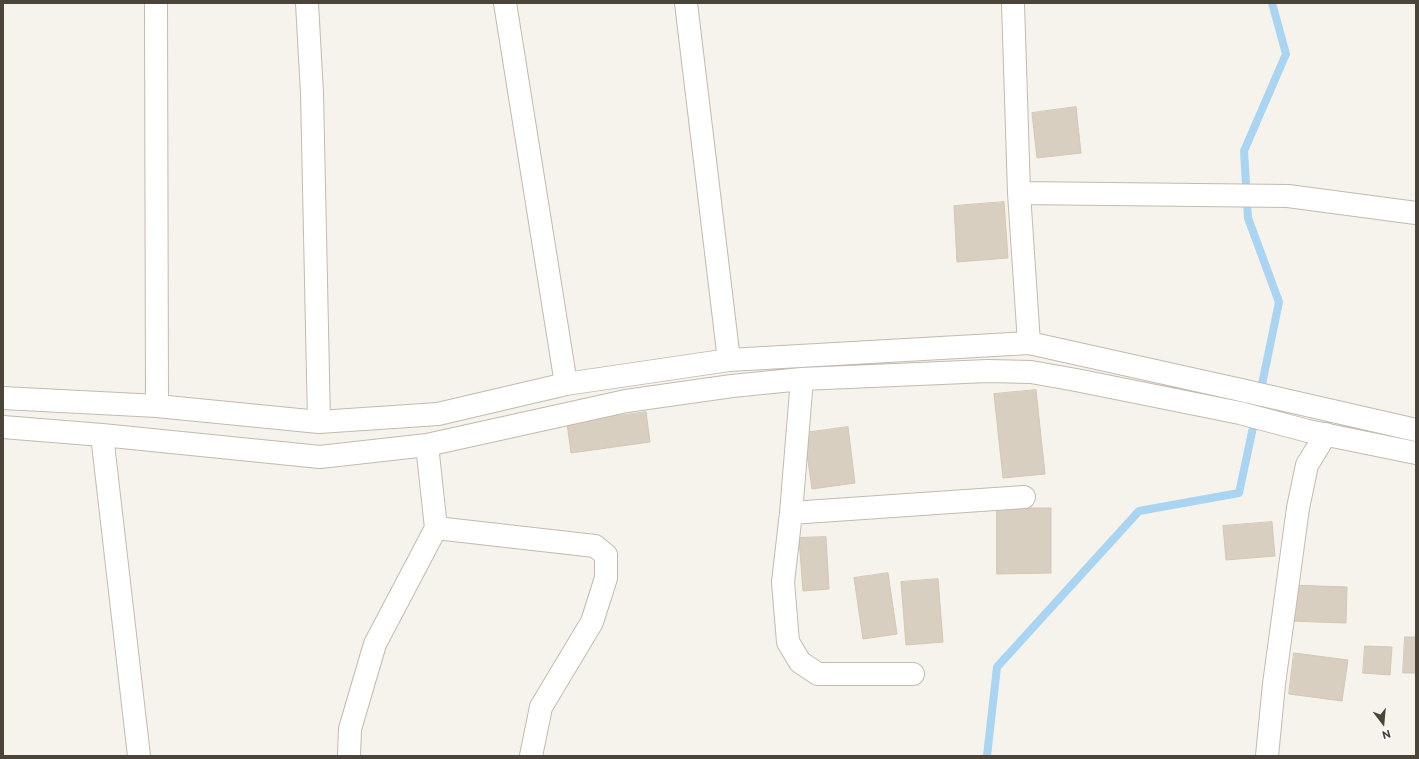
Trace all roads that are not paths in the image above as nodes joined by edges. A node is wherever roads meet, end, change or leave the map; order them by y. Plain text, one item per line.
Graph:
1 (156, 3) edge
2 (307, 3) edge
3 (505, 3) edge
4 (686, 3) edge
5 (1013, 3) edge
6 (1019, 193) junction
7 (1416, 213) edge
8 (1029, 343) junction
9 (729, 360) junction
10 (802, 379) junction
11 (566, 384) junction
12 (3, 398) edge
13 (157, 406) junction
14 (319, 422) junction
15 (3, 427) edge
16 (1416, 430) edge
17 (1317, 433) junction
18 (102, 434) junction
19 (427, 445) junction
20 (1416, 453) edge
21 (1024, 497) dead end
22 (791, 513) junction
23 (436, 528) junction
24 (913, 674) dead end
25 (139, 756) edge
26 (349, 756) edge
27 (531, 756) edge
28 (1267, 756) edge

1 - 13 street
2 - 14 street
3 - 11 street
4 - 9 street
5 - 6 street
6 - 7 street
6 - 8 street
8 - 9 street
8 - 16 street
9 - 11 street
10 - 17 street
10 - 19 street
10 - 22 street
11 - 14 street
12 - 13 street
13 - 14 street
15 - 18 street
17 - 20 street
17 - 28 street
18 - 19 street
18 - 25 street
19 - 23 street
21 - 22 street
22 - 24 street
23 - 26 street
23 - 27 street

